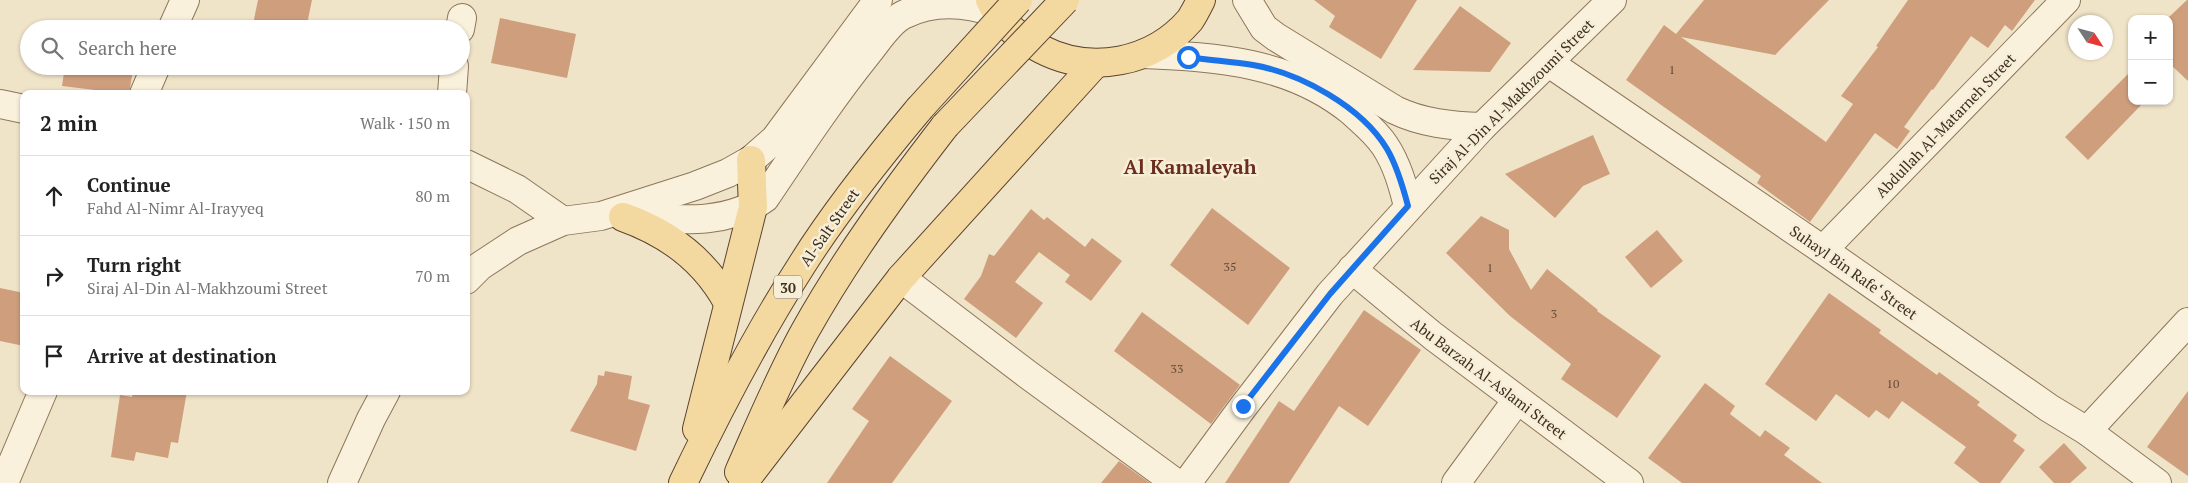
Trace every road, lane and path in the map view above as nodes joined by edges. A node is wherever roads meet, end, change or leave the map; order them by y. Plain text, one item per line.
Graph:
1 (185, 0) edge
2 (878, 0) edge
3 (1066, 0) edge
4 (1201, 0) edge
5 (1247, 0) edge
6 (1612, 0) edge
7 (2066, 0) edge
8 (1001, 4) edge
9 (176, 20) edge
10 (1143, 54) junction
11 (1549, 62) junction
12 (1095, 64) junction
13 (152, 75) edge
14 (453, 75) edge
15 (1337, 87) junction
16 (146, 90) edge
17 (452, 90) edge
18 (0, 104) edge
19 (20, 108) edge
20 (1482, 127) junction
21 (751, 160) junction
22 (470, 166) edge
23 (1408, 206) junction
24 (753, 207) junction
25 (612, 216) junction
26 (563, 221) junction
27 (1823, 250) junction
28 (1352, 269) junction
29 (470, 276) edge
30 (901, 278) junction
31 (728, 303) junction
32 (2188, 322) edge
33 (41, 395) edge
34 (384, 395) edge
35 (1517, 400) junction
36 (2086, 430) junction
37 (4, 483) edge
38 (342, 483) edge
39 (681, 483) edge
40 (735, 483) edge
41 (743, 483) edge
42 (1176, 483) edge
43 (1187, 483) edge
44 (1456, 483) edge
45 (1629, 483) edge
46 (2158, 483) edge

1 - 9 street
2 - 21 street
3 - 40 main road, 30, bridge
4 - 10 main road
5 - 15 street
6 - 11 street, Siraj Al-Din Al-Makhzoumi Street
7 - 27 street, Abdullah Al-Matarneh Street
8 - 12 main road
8 - 24 street
8 - 39 main road, Al-Salt Street / 30, bridge
10 - 12 main road
10 - 15 street
11 - 20 street, Siraj Al-Din Al-Makhzoumi Street
11 - 27 street, Suhayl Bin Rafe‘ Street
12 - 30 main road
13 - 16 street
14 - 17 street
15 - 20 street
15 - 23 street
18 - 19 street
20 - 23 street, Siraj Al-Din Al-Makhzoumi Street
21 - 24 main road
21 - 25 street
22 - 26 street
23 - 28 street, Siraj Al-Din Al-Makhzoumi Street
24 - 25 street
24 - 31 main road
25 - 26 street
25 - 31 main road
26 - 29 street
27 - 36 street, Suhayl Bin Rafe‘ Street
28 - 35 street, Abu Barzah Al-Aslami Street
28 - 43 street, Siraj Al-Din Al-Makhzoumi Street
30 - 41 main road
30 - 42 street
31 - 39 main road
32 - 36 street
33 - 37 street
34 - 38 street
35 - 44 street
35 - 45 street, Abu Barzah Al-Aslami Street
36 - 46 street, Suhayl Bin Rafe‘ Street

